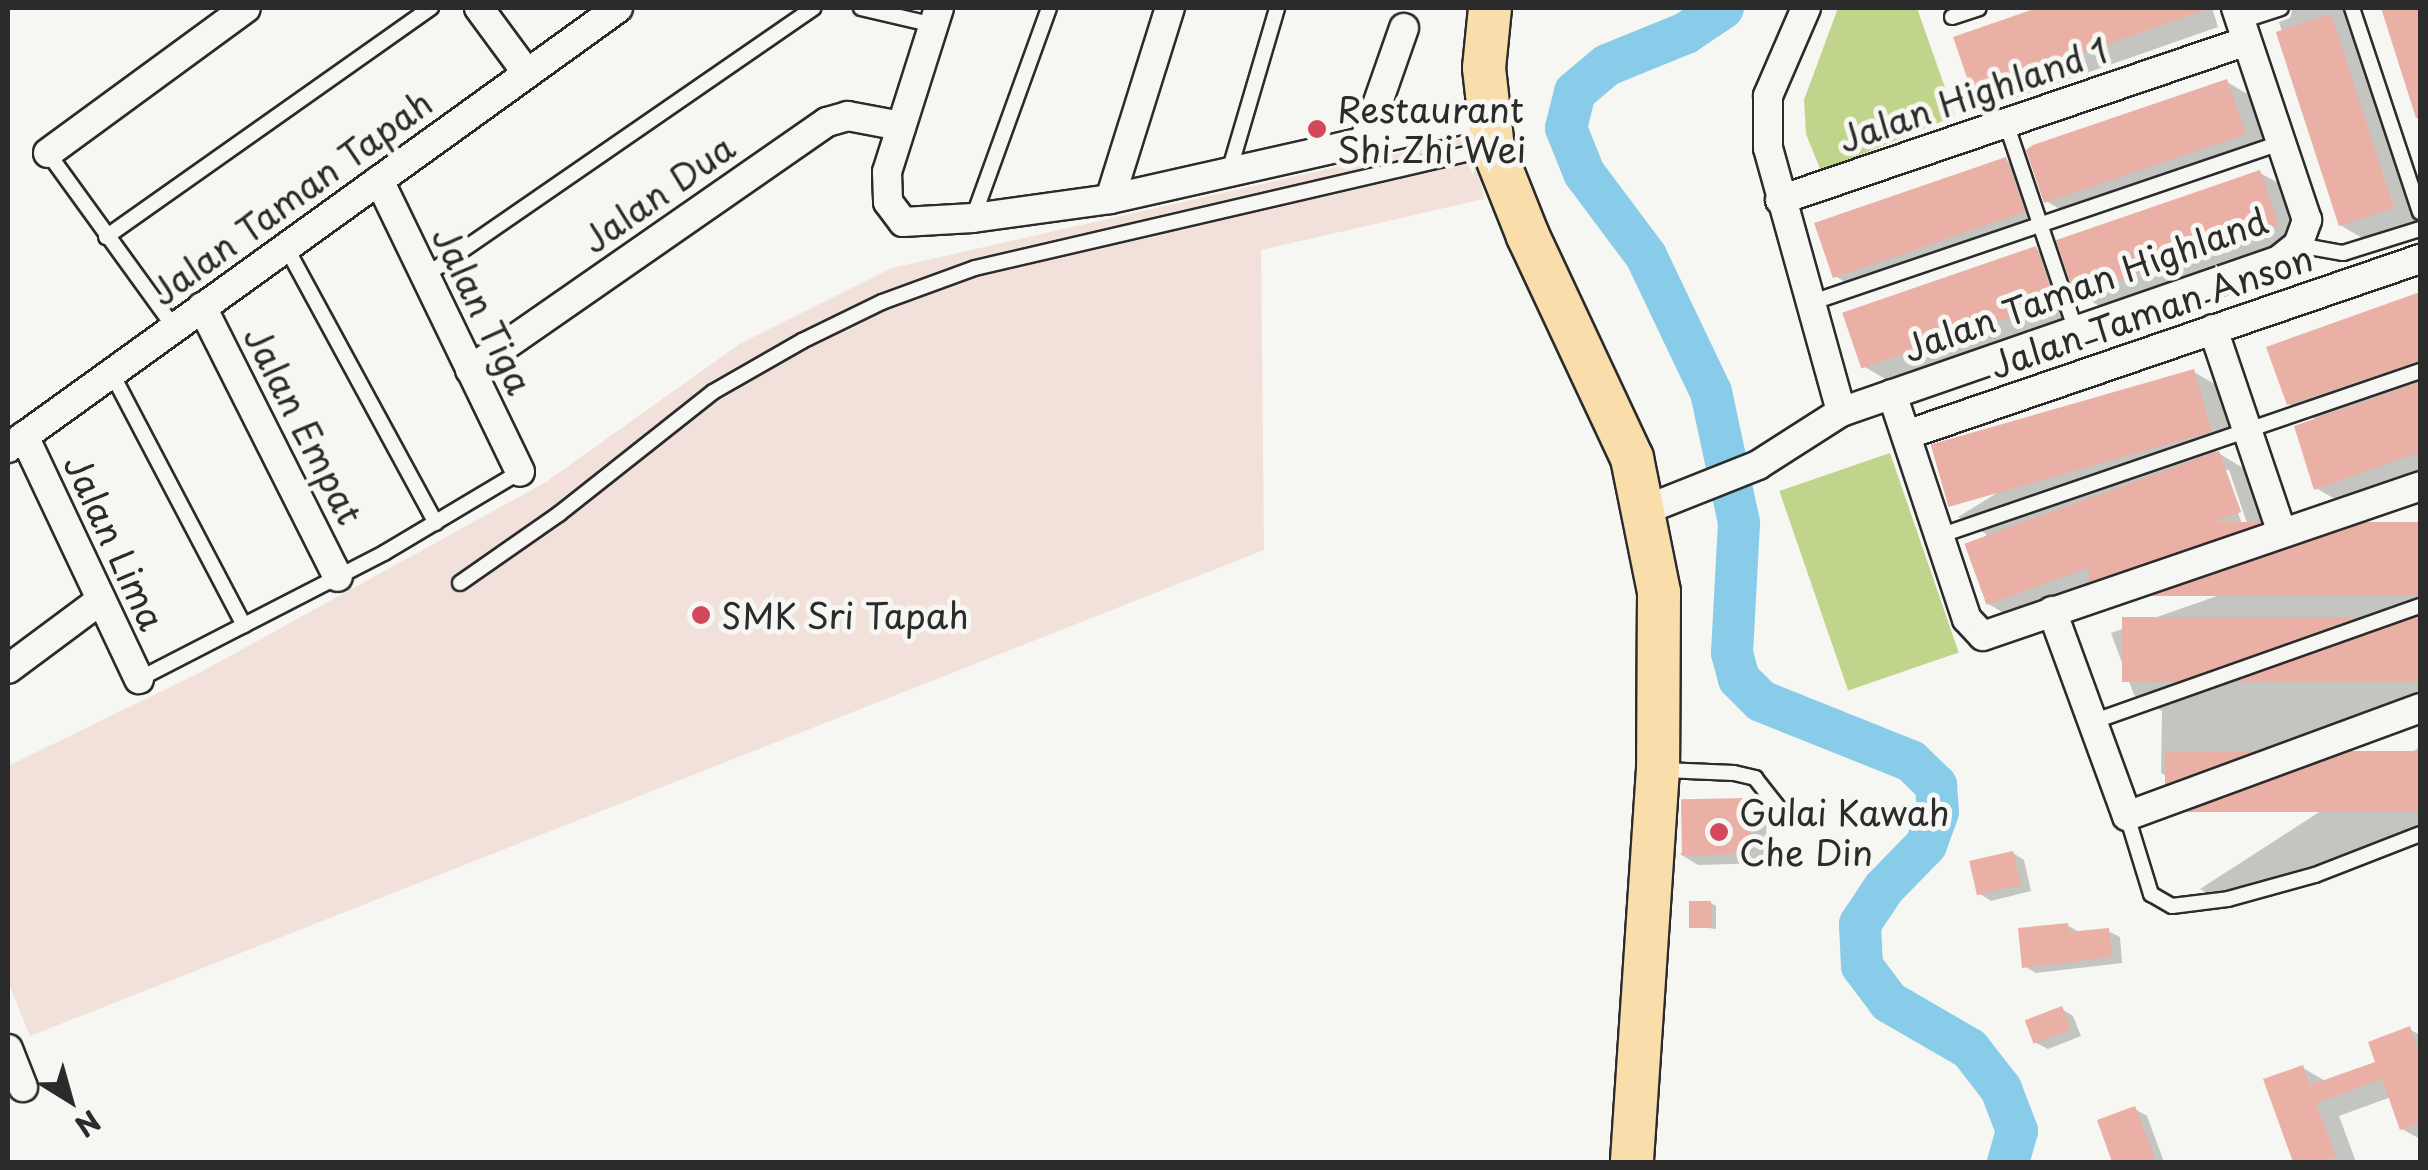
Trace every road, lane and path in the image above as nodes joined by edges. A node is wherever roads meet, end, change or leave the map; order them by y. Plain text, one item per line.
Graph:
1 (246, 8) edge
2 (431, 8) edge
3 (479, 8) edge
4 (618, 8) edge
5 (814, 8) edge
6 (860, 8) edge
7 (1048, 8) edge
8 (1170, 8) edge
9 (1277, 8) edge
10 (1490, 8) edge
11 (1806, 8) edge
12 (1978, 8) edge
13 (2282, 8) edge
14 (2352, 8) edge
15 (936, 16) edge
16 (1952, 16) dead end
17 (2241, 23) edge
18 (1404, 28) dead end
19 (527, 73) junction
20 (2006, 123) junction
21 (901, 126) junction
22 (1490, 131) junction
23 (2282, 143) junction
24 (1363, 146) junction
25 (48, 154) joint
26 (1228, 176) junction
27 (378, 180) junction
28 (1110, 200) junction
29 (1780, 200) junction
30 (2420, 212) edge
31 (973, 218) junction
32 (2040, 225) junction
33 (2420, 228) edge
34 (106, 237) junction
35 (2298, 245) junction
36 (286, 247) junction
37 (2420, 258) edge
38 (425, 276) junction
39 (1810, 303) junction
40 (202, 307) junction
41 (174, 327) junction
42 (2213, 330) junction
43 (2076, 331) junction
44 (470, 370) junction
45 (112, 372) junction
46 (2420, 372) edge
47 (1892, 394) junction
48 (1842, 412) junction
49 (2248, 431) junction
50 (1906, 435) junction
51 (16, 442) edge
52 (520, 472) joint
53 (2420, 486) edge
54 (1645, 510) junction
55 (436, 522) junction
56 (2282, 533) junction
57 (1940, 536) junction
58 (338, 576) junction
59 (460, 583) dead end
60 (101, 600) junction
61 (2420, 606) edge
62 (2052, 612) junction
63 (244, 625) junction
64 (8, 670) edge
65 (139, 679) joint
66 (2420, 708) edge
67 (2092, 722) junction
68 (1658, 770) junction
69 (2126, 816) junction
70 (1788, 820) dead end
71 (2420, 834) edge
72 (8, 1049) edge
73 (23, 1087) dead end
74 (1632, 1162) edge

1 - 25 street
2 - 34 lane
3 - 19 street
4 - 19 street, Jalan Taman Tapah
5 - 38 lane
6 - 15 lane
7 - 31 lane
8 - 28 street
9 - 26 lane
10 - 22 main road
11 - 29 street
12 - 16 lane
13 - 17 lane
14 - 30 lane
15 - 21 street
17 - 20 street, Jalan Highland 1
17 - 23 street
18 - 24 street
19 - 27 street, Jalan Taman Tapah
20 - 29 street, Jalan Highland 1
20 - 32 lane
21 - 31 street
21 - 44 street, Jalan Dua
22 - 24 street
22 - 54 main road
22 - 59 lane
23 - 32 lane
23 - 35 street
24 - 26 street
25 - 34 lane
26 - 28 street
27 - 36 street, Jalan Taman Tapah
27 - 38 street, Jalan Tiga
28 - 31 street
29 - 39 street
32 - 39 lane
32 - 43 lane
33 - 35 lane
34 - 41 lane
35 - 43 street, Jalan Taman Highland
36 - 40 street, Jalan Taman Tapah
36 - 55 lane
37 - 42 street, Jalan Taman Anson
38 - 44 street, Jalan Tiga
39 - 48 street
40 - 41 street, Jalan Taman Tapah
40 - 58 street, Jalan Empat
41 - 45 street, Jalan Taman Tapah
42 - 49 street
42 - 50 street, Jalan Taman Anson
43 - 47 street, Jalan Taman Highland
44 - 52 street, Jalan Tiga
45 - 51 street, Jalan Taman Tapah
45 - 63 lane
46 - 49 lane
47 - 48 street, Jalan Taman Highland
47 - 50 street
48 - 54 street, Jalan Taman Highland
49 - 56 street
49 - 57 lane
50 - 57 street
51 - 60 street, Jalan Lima
52 - 55 lane
53 - 56 street
54 - 68 main road
55 - 58 lane
56 - 62 street
57 - 62 street
58 - 63 lane
60 - 64 street
60 - 65 street, Jalan Lima
61 - 67 lane
62 - 67 street
63 - 65 lane
66 - 69 street
67 - 69 street
68 - 70 lane
68 - 74 main road
69 - 71 lane
72 - 73 street

